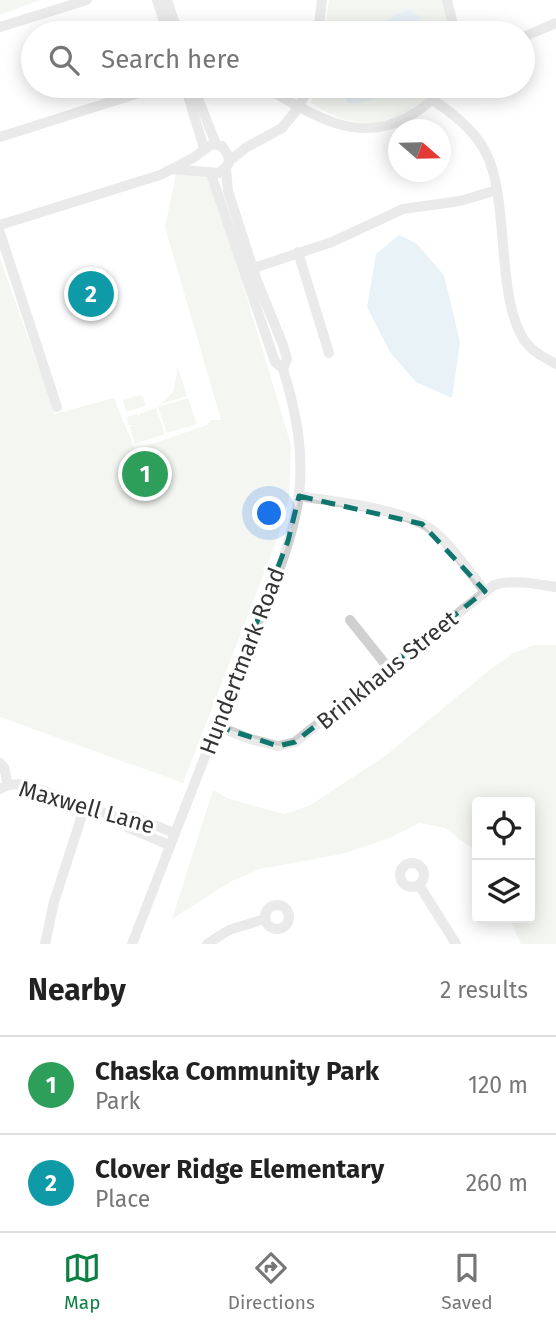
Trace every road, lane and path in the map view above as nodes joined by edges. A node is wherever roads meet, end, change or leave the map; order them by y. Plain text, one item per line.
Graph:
1 (87, 0) edge
2 (158, 0) edge
3 (167, 0) edge
4 (322, 0) edge
5 (447, 0) edge
6 (164, 21) edge
7 (174, 21) edge
8 (319, 21) edge
9 (452, 21) edge
10 (556, 23) edge
11 (0, 27) edge
12 (535, 32) edge
13 (123, 98) edge
14 (188, 98) edge
15 (198, 98) edge
16 (284, 98) edge
17 (303, 98) edge
18 (433, 100) joint
19 (299, 107) junction
20 (0, 137) edge
21 (219, 145) junction
22 (247, 147) junction
23 (202, 150) junction
24 (228, 165) junction
25 (172, 169) junction
26 (208, 172) junction
27 (497, 190) junction
28 (0, 225) edge
29 (0, 233) edge
30 (298, 252) junction
31 (249, 269) junction
32 (329, 353) dead end
33 (556, 364) edge
34 (57, 407) dead end
35 (299, 496) junction
36 (556, 587) edge
37 (485, 591) junction
38 (350, 620) dead end
39 (390, 670) junction
40 (217, 726) junction
41 (0, 763) edge
42 (4, 787) edge
43 (85, 806) junction
44 (119, 818) junction
45 (174, 833) junction
46 (169, 845) junction
47 (419, 885) dead end
48 (265, 919) dead end
49 (45, 944) edge
50 (132, 944) edge
51 (208, 944) edge
52 (456, 944) edge

1 - 11 street
2 - 6 street
3 - 7 street
4 - 8 street
5 - 9 street
10 - 12 street
13 - 20 street
14 - 23 street
15 - 21 street
16 - 19 street
17 - 19 street
18 - 19 street
18 - 27 street
19 - 22 street
21 - 22 street
21 - 23 street
21 - 24 street
22 - 24 street
23 - 25 street
23 - 26 street
24 - 26 street
24 - 31 street
25 - 26 street
25 - 28 street
26 - 31 street
27 - 30 street
27 - 33 street
29 - 34 street
30 - 31 street
30 - 32 street
31 - 35 street, Hundertmark Road
35 - 37 street
35 - 40 street, Hundertmark Road
36 - 37 street, Brinkhaus Street
37 - 39 street, Brinkhaus Street
38 - 39 street
39 - 40 street, Brinkhaus Street
40 - 45 street, Hundertmark Road
41 - 42 street
42 - 43 street, Maxwell Lane
43 - 44 street, Maxwell Lane
43 - 49 street
44 - 45 street, Maxwell Lane
44 - 46 street
45 - 46 street, Hundertmark Road
46 - 50 street, Hundertmark Road
47 - 52 street
48 - 51 street

